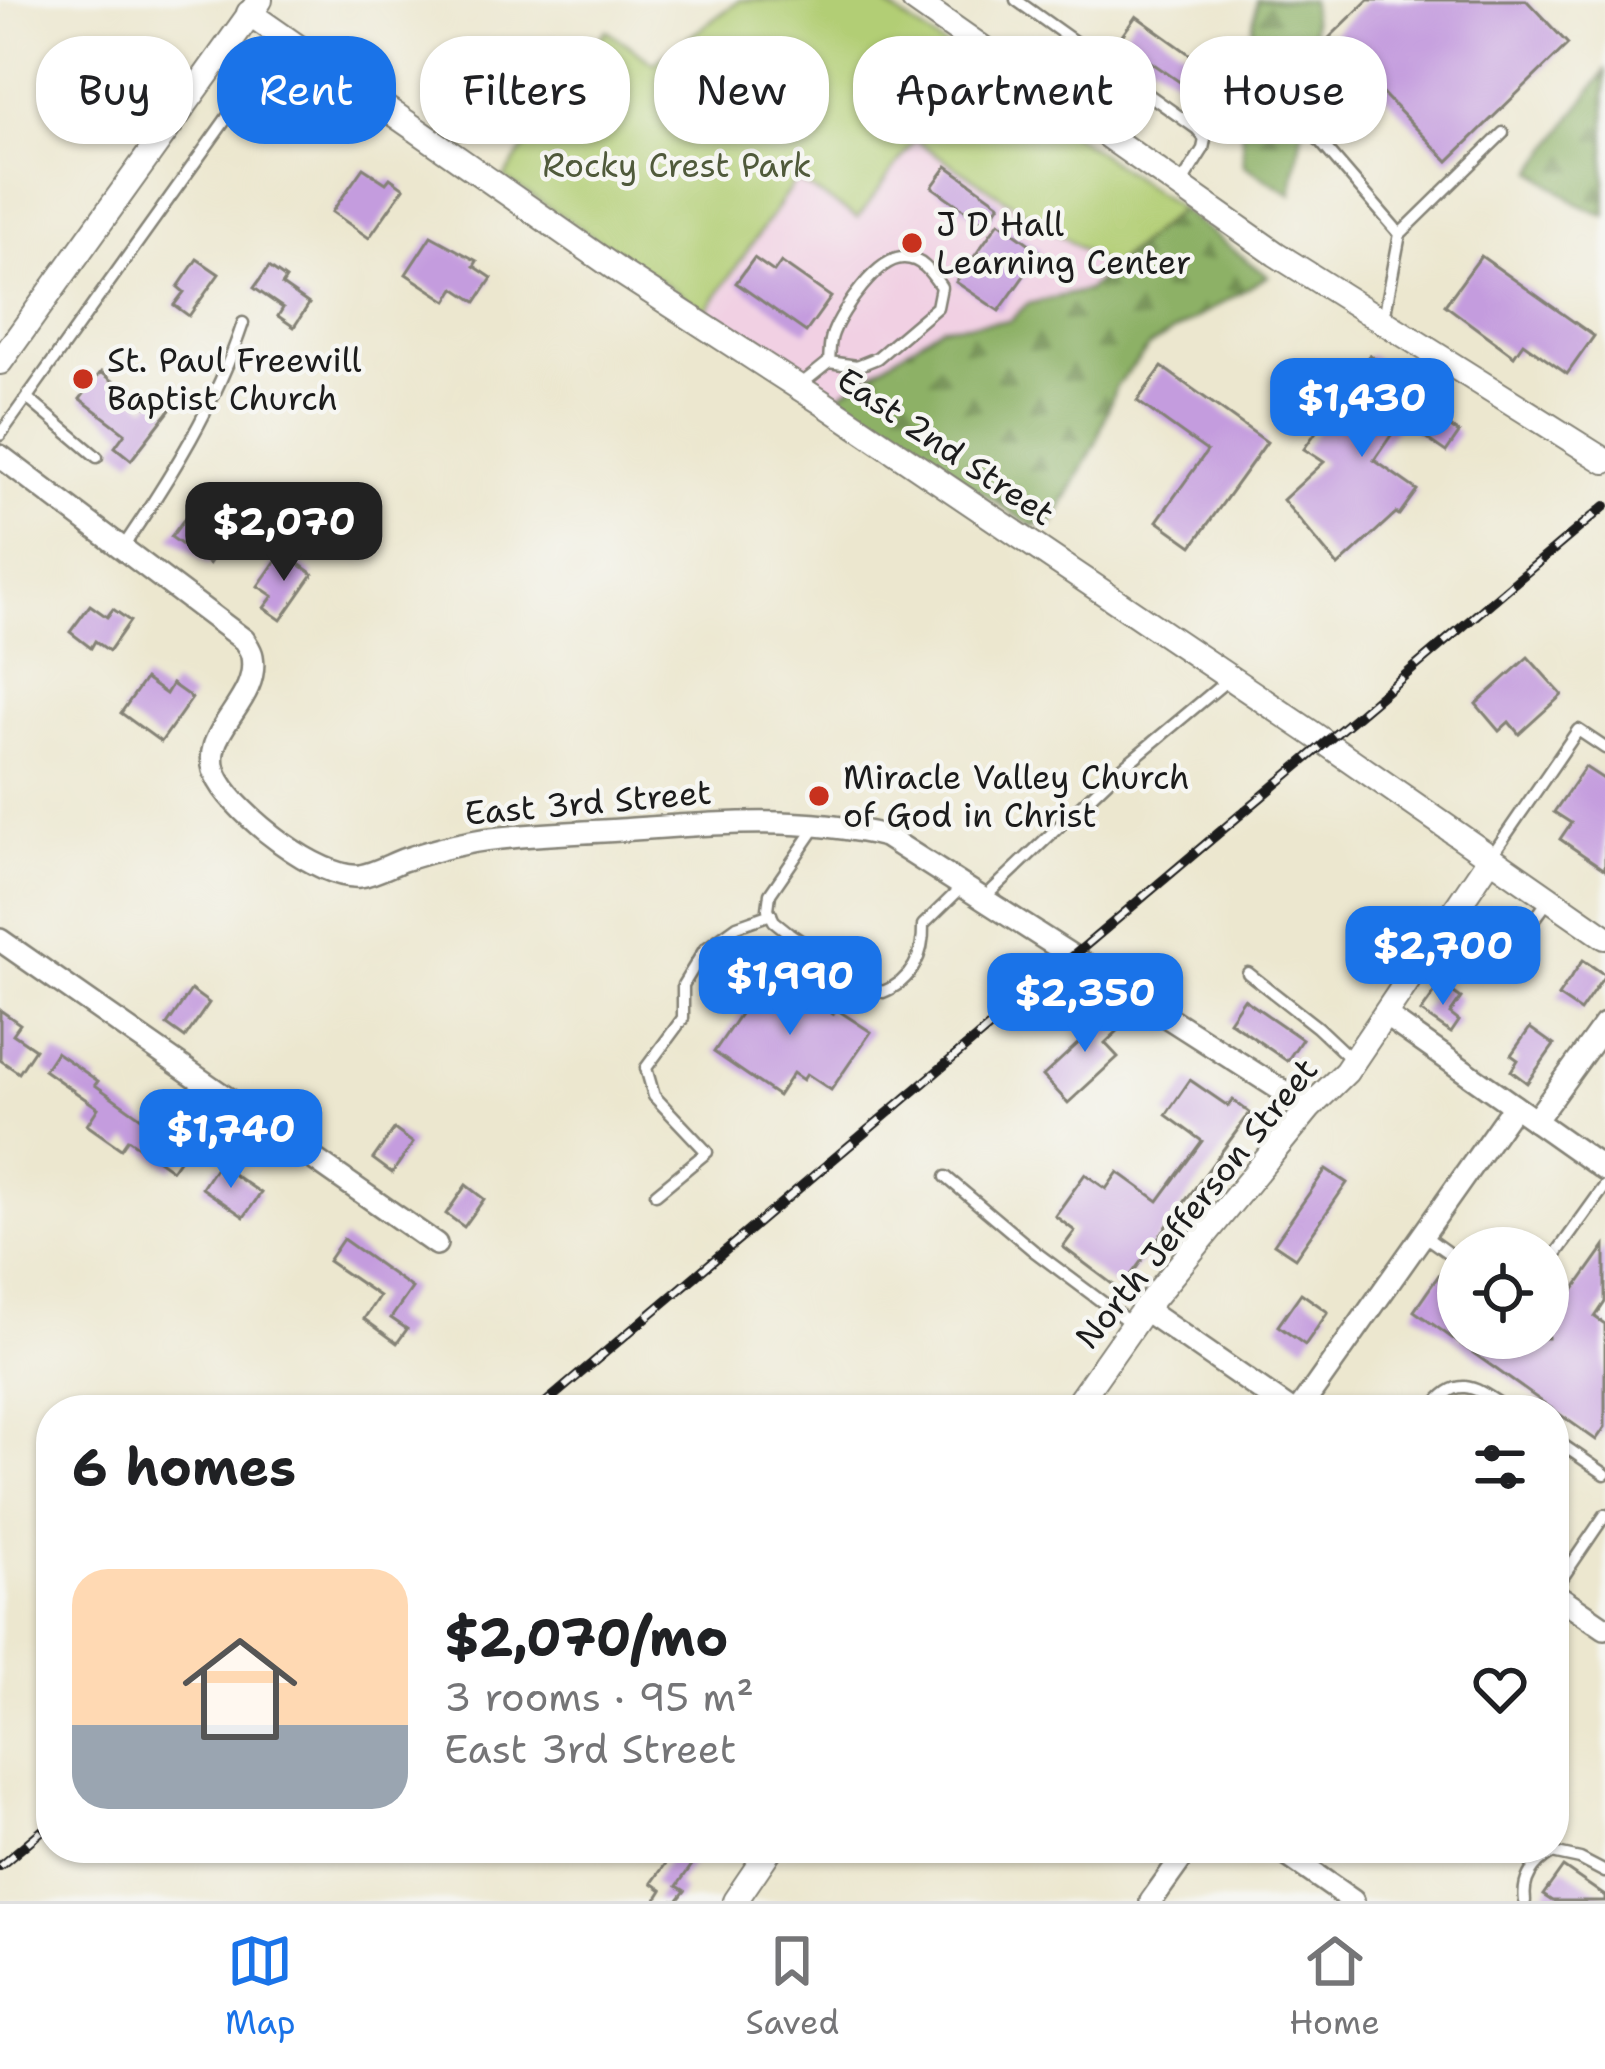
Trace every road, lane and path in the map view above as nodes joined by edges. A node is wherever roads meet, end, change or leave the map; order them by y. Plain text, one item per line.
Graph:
1 (914, 0) edge
2 (1016, 0) edge
3 (254, 7) edge
4 (282, 36) edge
5 (965, 36) edge
6 (1067, 36) edge
7 (1156, 100) edge
8 (396, 116) edge
9 (217, 132) edge
10 (1503, 133) dead end
11 (1118, 144) edge
12 (1322, 144) edge
13 (1179, 187) junction
14 (1400, 234) junction
15 (1383, 322) junction
16 (243, 323) dead end
17 (0, 362) edge
18 (829, 362) junction
19 (798, 387) junction
20 (27, 398) junction
21 (0, 435) edge
22 (0, 456) edge
23 (97, 458) dead end
24 (1605, 461) edge
25 (123, 547) junction
26 (1230, 677) junction
27 (1605, 748) edge
28 (818, 824) junction
29 (1491, 857) junction
30 (963, 886) junction
31 (1550, 898) junction
32 (983, 899) junction
33 (771, 914) junction
34 (1443, 929) junction
35 (1605, 937) edge
36 (0, 940) edge
37 (1248, 973) dead end
38 (1385, 1016) junction
39 (1605, 1024) edge
40 (1353, 1062) junction
41 (1514, 1106) junction
42 (1309, 1108) junction
43 (1535, 1121) junction
44 (1605, 1170) edge
45 (946, 1178) dead end
46 (1605, 1186) edge
47 (656, 1194) dead end
48 (1423, 1235) junction
49 (1569, 1235) edge
50 (436, 1244) dead end
51 (1437, 1245) edge
52 (1138, 1317) junction
53 (1083, 1395) edge
54 (1269, 1395) edge
55 (1305, 1395) edge
56 (1442, 1395) edge
57 (1486, 1395) edge
58 (1569, 1449) edge
59 (1605, 1474) edge
60 (1605, 1515) edge
61 (1569, 1569) edge
62 (1569, 1602) edge
63 (1603, 1624) edge
64 (1569, 1857) edge
65 (761, 1863) edge
66 (1179, 1863) edge
67 (1299, 1863) edge
68 (1538, 1863) edge
69 (1605, 1872) edge
70 (735, 1901) edge
71 (1151, 1901) edge
72 (1353, 1901) edge
73 (1525, 1901) edge

1 - 5 street
2 - 6 lane
3 - 4 street, East 2nd Street
3 - 17 street
7 - 13 lane
8 - 19 street, East 2nd Street
9 - 20 lane
10 - 14 lane
11 - 13 street
12 - 14 lane
13 - 15 street
14 - 15 lane
15 - 24 street
16 - 25 lane
18 - 18 lane
18 - 19 lane
19 - 26 street, East 2nd Street
20 - 21 lane
20 - 23 lane
22 - 25 street, East 3rd Street
25 - 28 street, East 3rd Street
26 - 29 street, East 2nd Street
26 - 32 lane
27 - 29 lane
28 - 30 street, East 3rd Street
28 - 33 lane
29 - 31 street, East 2nd Street
29 - 34 street, North Jefferson Street
30 - 32 street, East 3rd Street
30 - 33 lane
31 - 34 lane
31 - 35 street, East 2nd Street
32 - 42 street, East 3rd Street
33 - 47 lane
34 - 38 street, North Jefferson Street
36 - 50 street
37 - 40 lane
38 - 40 street, North Jefferson Street
38 - 41 street
39 - 43 street
40 - 42 street, North Jefferson Street
41 - 43 street
41 - 48 street
42 - 52 street, North Jefferson Street
43 - 44 street
45 - 52 lane
46 - 49 lane
48 - 51 lane
48 - 55 street
52 - 53 street, North Jefferson Street
52 - 54 street
56 - 57 lane
58 - 59 lane
60 - 61 lane
62 - 63 street
64 - 69 lane
65 - 70 street
66 - 71 street
67 - 72 street
68 - 73 lane

